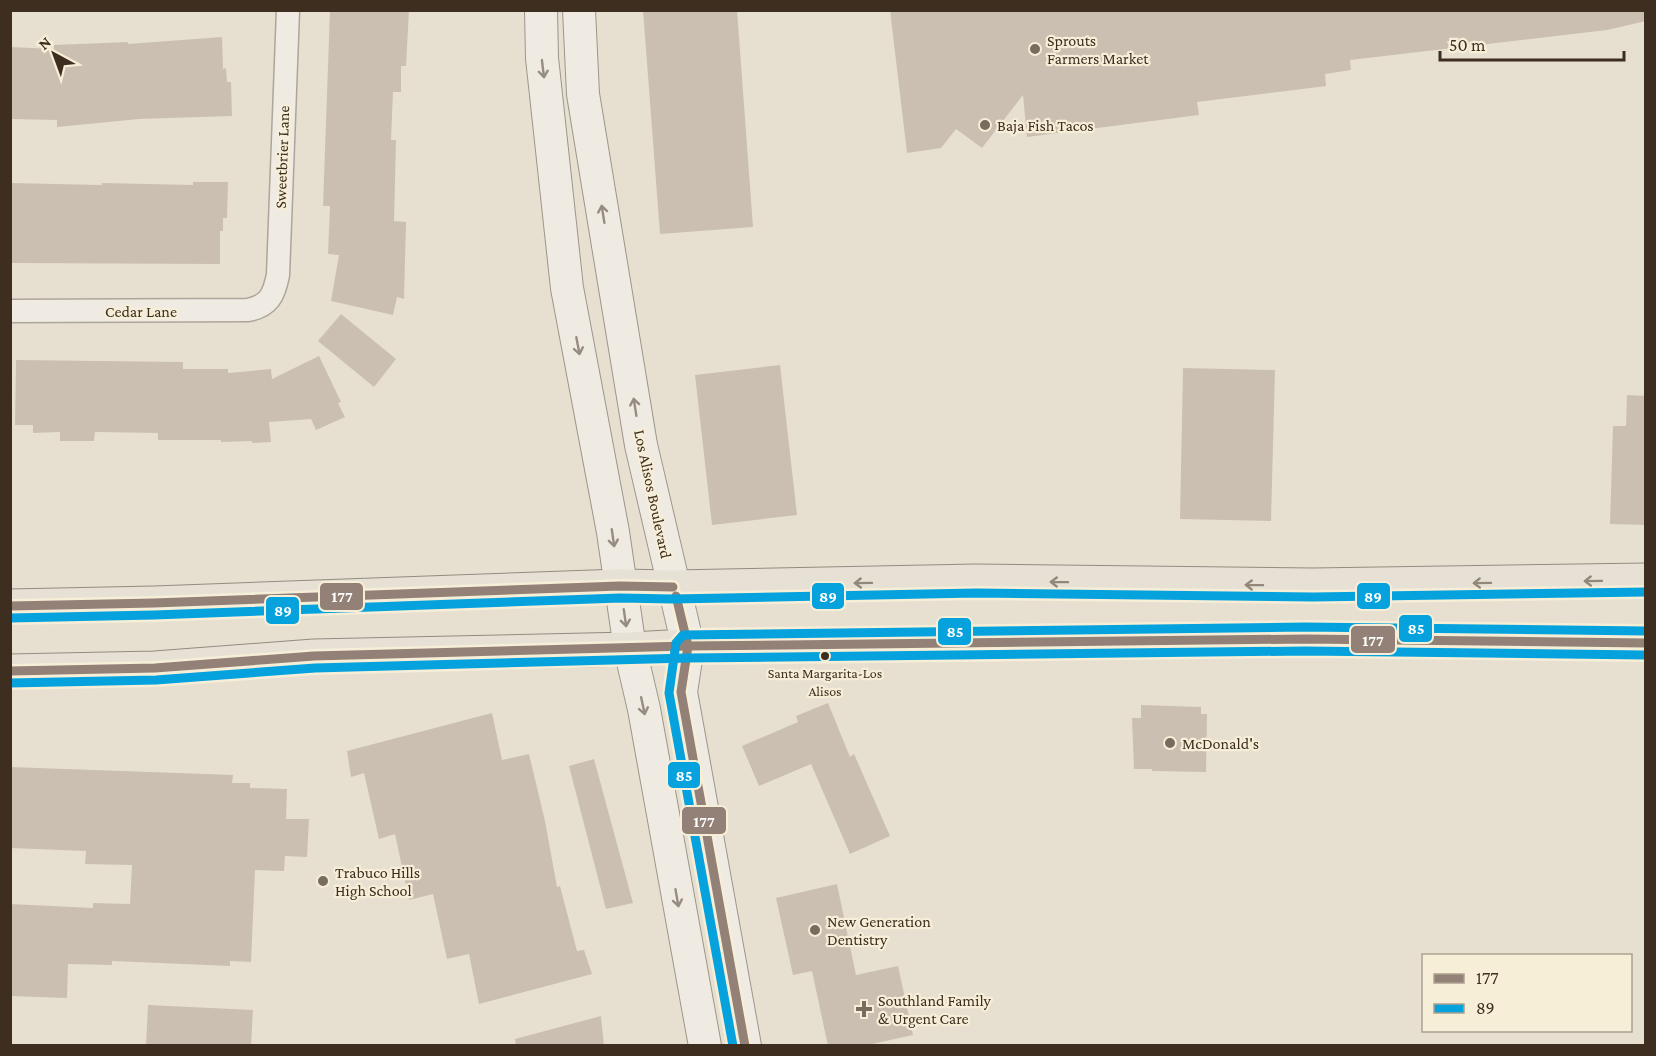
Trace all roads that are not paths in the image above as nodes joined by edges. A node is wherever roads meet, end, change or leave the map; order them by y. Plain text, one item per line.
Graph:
1 (288, 10) edge
2 (542, 10) edge
3 (579, 10) edge
4 (268, 302) joint
5 (10, 311) edge
6 (1646, 580) edge
7 (620, 586) junction
8 (673, 587) junction
9 (10, 606) edge
10 (1646, 643) edge
11 (688, 646) junction
12 (630, 649) junction
13 (10, 671) edge
14 (705, 1046) edge
15 (745, 1046) edge

1 - 4 street, Sweetbrier Lane
2 -> 7 main road
8 -> 3 main road, Los Alisos Boulevard
4 - 5 street, Cedar Lane
6 -> 8 main road
7 - 8 main road
7 - 9 main road
7 -> 12 main road
8 - 11 main road, Los Alisos Boulevard
10 - 11 main road
11 - 12 main road
11 - 15 main road, Los Alisos Boulevard
12 - 13 main road
12 -> 14 main road

